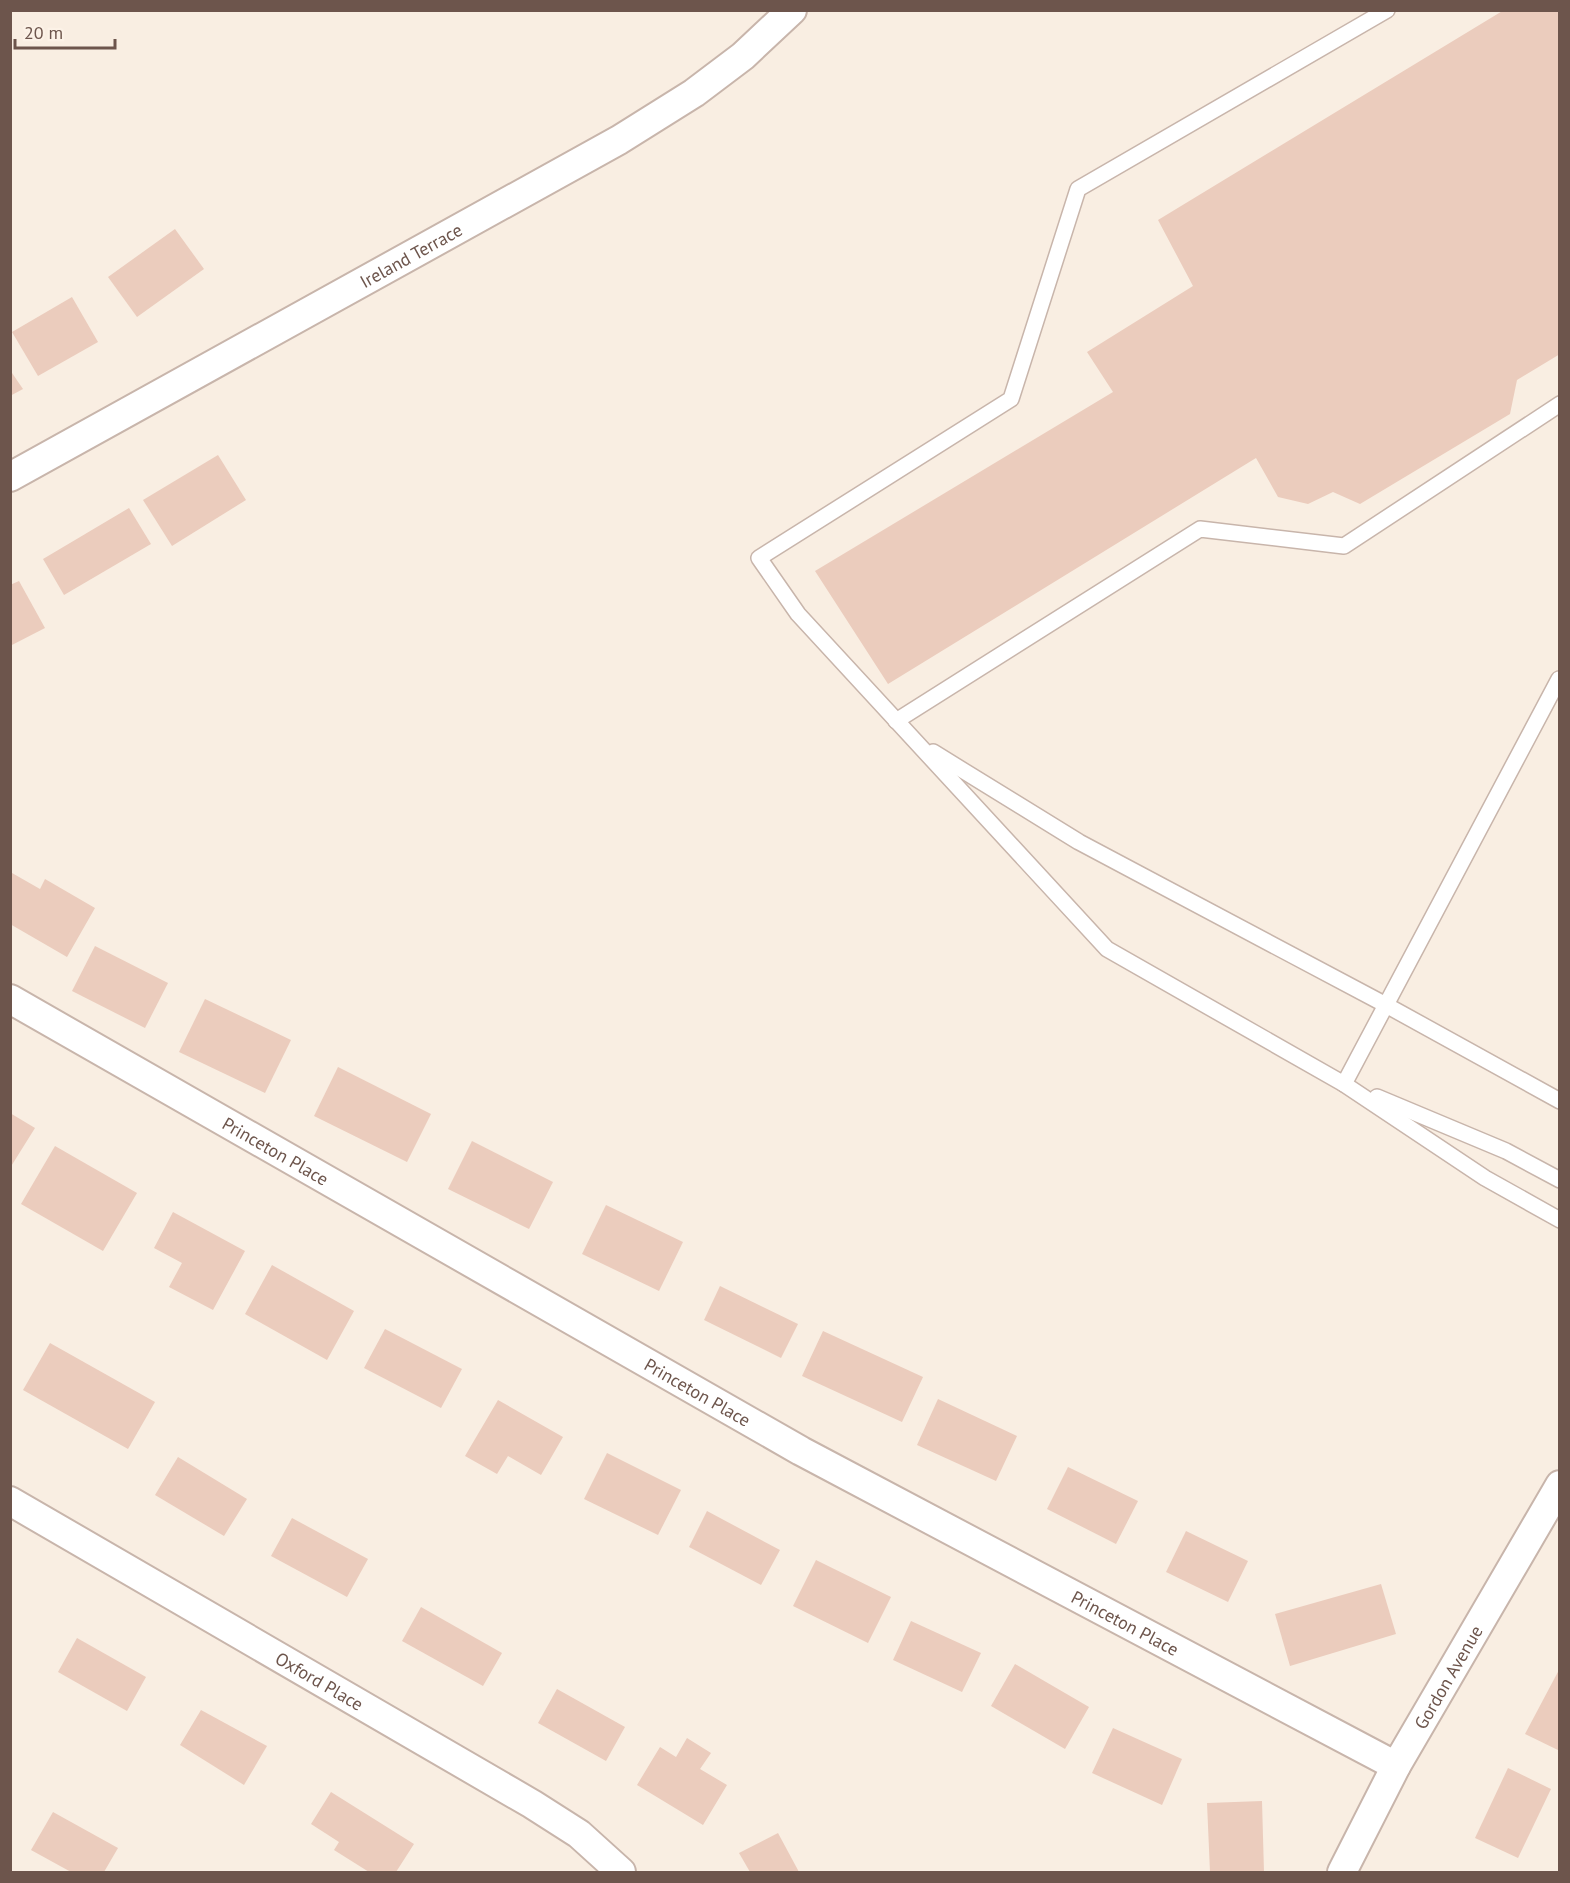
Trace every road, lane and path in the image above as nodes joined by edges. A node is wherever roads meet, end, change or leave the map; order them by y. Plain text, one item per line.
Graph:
1 (792, 10) edge
2 (1387, 10) edge
3 (1560, 404) edge
4 (10, 477) edge
5 (1559, 679) edge
6 (896, 721) junction
7 (915, 741) junction
8 (10, 999) edge
9 (1386, 1005) junction
10 (1344, 1084) junction
11 (1560, 1101) edge
12 (1560, 1180) edge
13 (1560, 1220) edge
14 (1560, 1485) edge
15 (10, 1501) edge
16 (1396, 1766) junction
17 (621, 1872) edge
18 (1342, 1872) edge

1 - 4 street, Ireland Terrace
2 - 6 lane
3 - 6 lane
5 - 9 lane
6 - 7 lane
7 - 9 lane
7 - 10 lane
8 - 16 street, Princeton Place
9 - 10 lane
9 - 11 lane
10 - 12 lane
10 - 13 lane
14 - 16 street, Gordon Avenue
15 - 17 street, Oxford Place
16 - 18 street, Gordon Avenue

